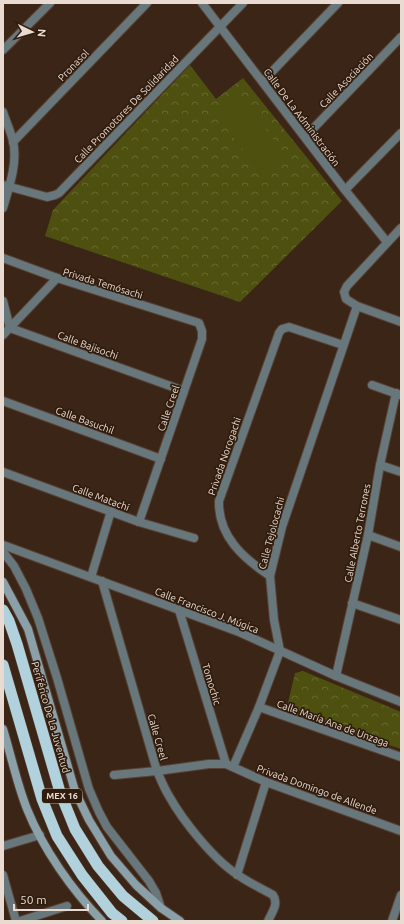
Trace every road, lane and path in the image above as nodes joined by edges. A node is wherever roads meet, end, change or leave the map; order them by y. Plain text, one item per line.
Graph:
1 (50, 3) edge
2 (147, 3) edge
3 (202, 3) edge
4 (244, 3) edge
5 (338, 3) edge
6 (221, 26) junction
7 (401, 37) edge
8 (3, 50) edge
9 (263, 81) junction
10 (3, 112) edge
11 (401, 133) edge
12 (305, 137) junction
13 (13, 142) junction
14 (6, 186) edge
15 (345, 190) junction
16 (3, 208) edge
17 (401, 228) edge
18 (387, 242) junction
19 (3, 258) edge
20 (57, 278) junction
21 (3, 301) edge
22 (357, 306) junction
23 (401, 321) edge
24 (199, 323) joint
25 (10, 328) junction
26 (3, 335) edge
27 (343, 345) junction
28 (372, 385) dead end
29 (184, 391) junction
30 (399, 394) edge
31 (3, 401) edge
32 (161, 459) junction
33 (380, 465) junction
34 (3, 472) edge
35 (401, 472) edge
36 (111, 511) junction
37 (139, 522) junction
38 (368, 535) junction
39 (194, 538) dead end
40 (3, 544) edge
41 (401, 547) edge
42 (3, 552) edge
43 (270, 576) junction
44 (91, 577) junction
45 (102, 581) junction
46 (3, 582) edge
47 (352, 603) junction
48 (3, 610) edge
49 (179, 610) junction
50 (401, 620) edge
51 (280, 651) junction
52 (3, 665) edge
53 (336, 676) junction
54 (401, 702) edge
55 (259, 707) junction
56 (3, 729) edge
57 (401, 757) edge
58 (230, 766) junction
59 (157, 771) junction
60 (114, 775) dead end
61 (266, 782) junction
62 (107, 827) junction
63 (401, 831) edge
64 (97, 833) junction
65 (40, 835) junction
66 (3, 846) edge
67 (3, 875) edge
68 (237, 875) junction
69 (401, 897) edge
70 (67, 906) dead end
71 (161, 908) junction
72 (16, 921) edge
73 (20, 921) edge
74 (102, 921) edge
75 (122, 921) edge
76 (153, 921) edge
77 (180, 921) edge
78 (268, 921) edge
79 (392, 921) edge

1 - 8 street
2 - 13 street, Pronasol
3 - 6 street, Calle De La Administración
4 - 6 street, Calle Promotores De Solidaridad
5 - 9 street
6 - 9 street, Calle De La Administración
6 - 14 street, Calle Promotores De Solidaridad
7 - 12 street, Calle Asociación
9 - 12 street, Calle De La Administración
10 - 13 street
11 - 15 street
12 - 15 street, Calle De La Administración
13 - 14 street
14 - 16 street
15 - 18 street, Calle De La Administración
17 - 18 street
18 - 22 street
19 - 20 street, Privada Temósachi
20 - 24 street, Privada Temósachi
20 - 25 street
21 - 25 street
22 - 23 street
22 - 27 street, Calle Tejolocachi
24 - 29 street, Calle Creel
25 - 26 street
25 - 29 street, Calle Bajisochi
27 - 43 street, Calle Tejolocachi
27 - 43 street, Privada Norogachi
28 - 30 street
29 - 32 street, Calle Creel
30 - 33 street, Calle Alberto Terrones
31 - 32 street, Calle Basuchil
32 - 37 street, Calle Creel
33 - 35 street
33 - 38 street, Calle Alberto Terrones
34 - 36 street, Calle Matachí
36 - 37 street, Calle Matachí
36 - 44 street
37 - 39 street, Calle Matachí
38 - 41 street
38 - 47 street, Calle Alberto Terrones
40 - 44 street, Calle Francisco J. Múgica
42 - 62 street
43 - 51 street, Calle Tejolocachi
44 - 45 street, Calle Francisco J. Múgica
45 - 49 street, Calle Francisco J. Múgica
45 - 59 street, Calle Creel
46 - 64 main road
47 - 50 street
47 - 53 street, Calle Alberto Terrones
48 - 76 highway, Periférico De La Juventud / MEX 16
49 - 51 street, Calle Francisco J. Múgica
49 - 58 street, Tomochic
51 - 53 street, Calle Francisco J. Múgica
51 - 55 street
52 - 75 highway, MEX 16
53 - 54 street, Calle Francisco J. Múgica
55 - 57 street, Calle María Ana de Unzaga
55 - 58 street
56 - 65 main road
58 - 59 street
58 - 61 street, Privada Domingo de Allende
59 - 60 street
59 - 68 street, Calle Creel
61 - 63 street, Privada Domingo de Allende
61 - 68 street
62 - 64 street
62 - 71 street
64 - 71 main road
65 - 66 street
65 - 74 main road
67 - 72 street
68 - 78 street, Calle Creel
69 - 79 street
70 - 73 street
71 - 77 main road

